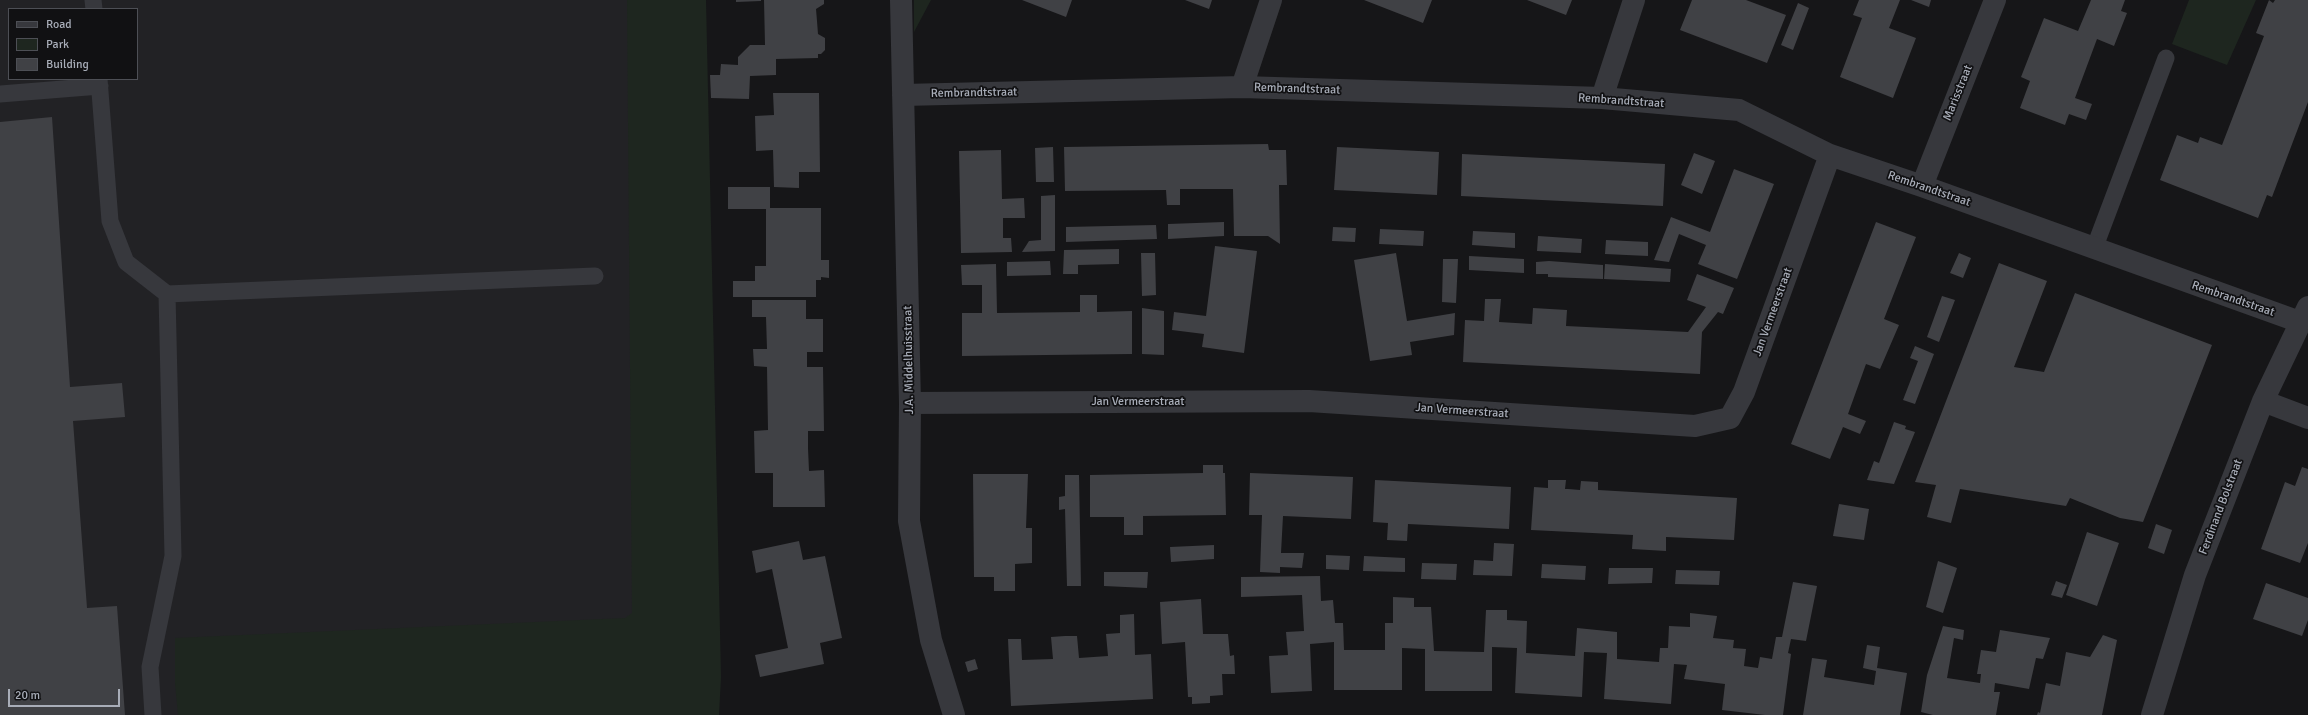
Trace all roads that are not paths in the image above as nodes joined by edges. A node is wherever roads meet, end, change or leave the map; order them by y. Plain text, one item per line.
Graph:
1 (901, 0) edge
2 (1271, 0) edge
3 (1634, 0) edge
4 (1995, 0) edge
5 (2166, 58) dead end
6 (99, 83) edge
7 (1242, 87) junction
8 (0, 94) edge
9 (903, 95) junction
10 (1602, 98) junction
11 (1830, 155) junction
12 (1922, 186) junction
13 (2094, 249) junction
14 (595, 276) dead end
15 (167, 294) junction
16 (2304, 314) edge
17 (2263, 401) junction
18 (910, 403) junction
19 (2308, 418) edge
20 (153, 715) edge
21 (954, 715) edge
22 (2152, 715) edge

1 - 9 street, J.A. Middelhuisstraat
2 - 7 street
3 - 10 street
4 - 12 street, Marisstraat
5 - 13 lane
6 - 8 lane
6 - 15 lane
7 - 9 street, Rembrandtstraat
7 - 10 street, Rembrandtstraat
9 - 18 street, J.A. Middelhuisstraat
10 - 11 street, Rembrandtstraat
11 - 12 street, Rembrandtstraat
11 - 18 street, Jan Vermeerstraat
12 - 13 street, Rembrandtstraat
13 - 16 street, Rembrandtstraat
14 - 15 lane
15 - 20 lane
16 - 17 street, Ferdinand Bolstraat
17 - 19 street
17 - 22 street, Ferdinand Bolstraat
18 - 21 street, J.A. Middelhuisstraat

